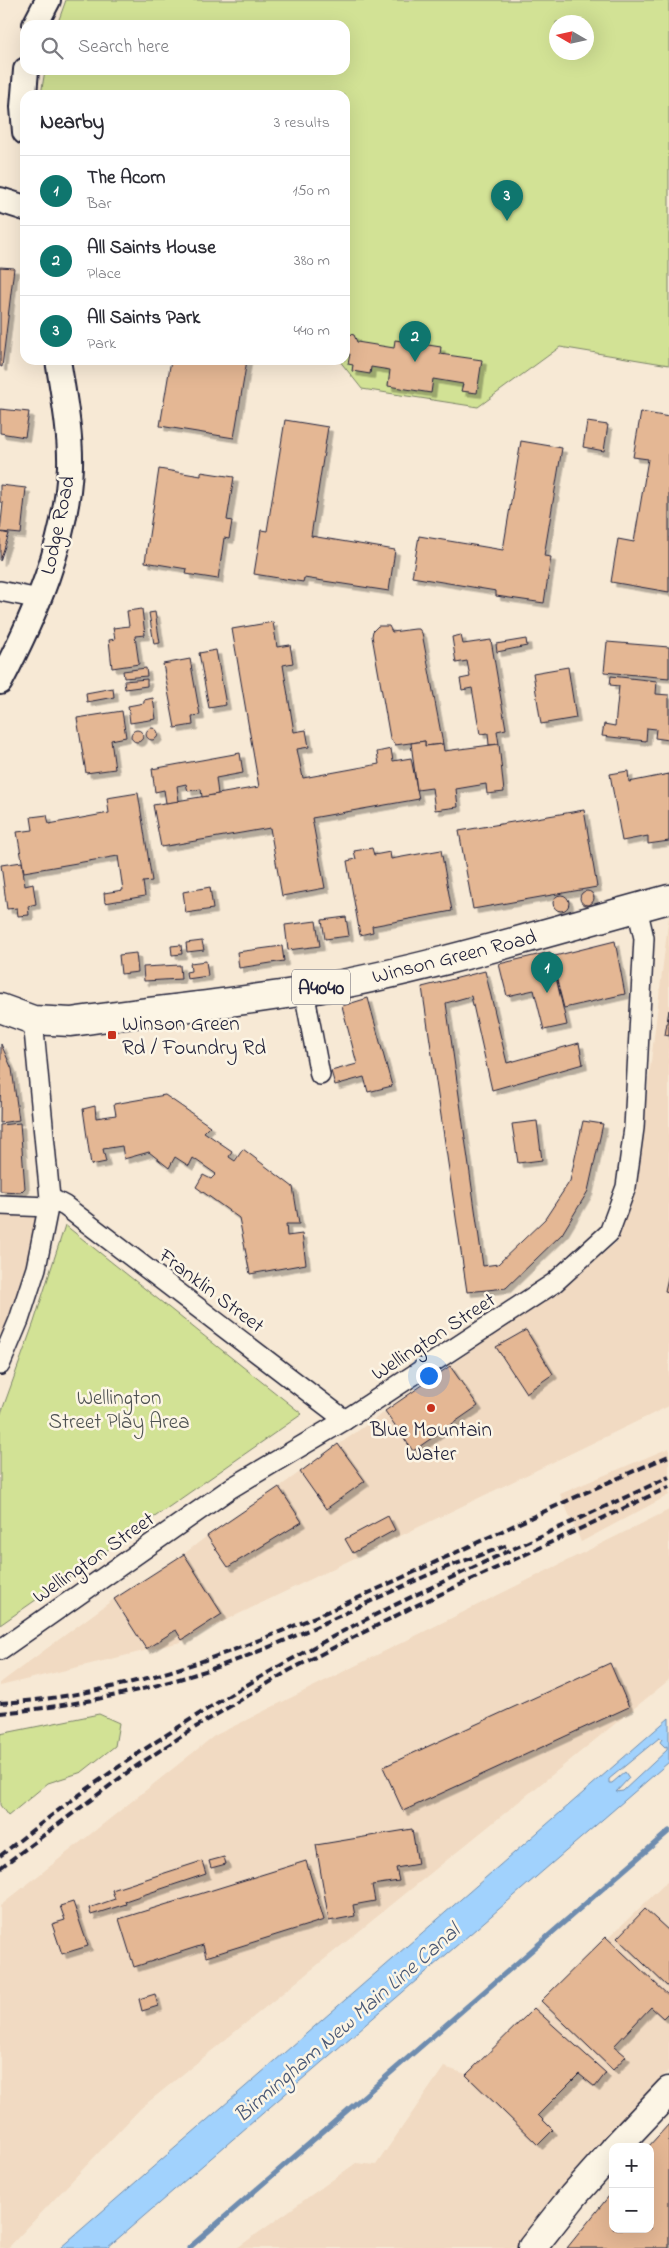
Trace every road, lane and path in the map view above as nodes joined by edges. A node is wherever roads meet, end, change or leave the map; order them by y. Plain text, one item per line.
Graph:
1 (48, 0) edge
2 (38, 20) edge
3 (25, 75) edge
4 (24, 90) edge
5 (0, 200) edge
6 (20, 206) edge
7 (59, 365) edge
8 (0, 591) edge
9 (39, 599) junction
10 (0, 682) edge
11 (669, 899) edge
12 (638, 908) junction
13 (304, 991) junction
14 (0, 1008) edge
15 (32, 1020) junction
16 (320, 1074) dead end
17 (50, 1202) junction
18 (0, 1205) edge
19 (0, 1365) edge
20 (344, 1420) junction
21 (0, 1650) edge
22 (669, 2091) edge
23 (620, 2143) edge
24 (609, 2156) edge
25 (532, 2248) edge

1 - 2 street
3 - 4 street
5 - 6 street
7 - 9 street, Lodge Road
8 - 9 street
9 - 10 street, Lodge Road
11 - 12 main road, Winson Green Road / A4040
12 - 13 main road, Winson Green Road / A4040
12 - 20 street, Wellington Street
13 - 15 main road, Winson Green Road / A4040
13 - 16 street
14 - 15 main road, Winson Green Road / A4040
15 - 17 street
17 - 18 street
17 - 19 street
17 - 20 street, Franklin Street
20 - 21 street, Wellington Street
22 - 23 main road
24 - 25 main road

